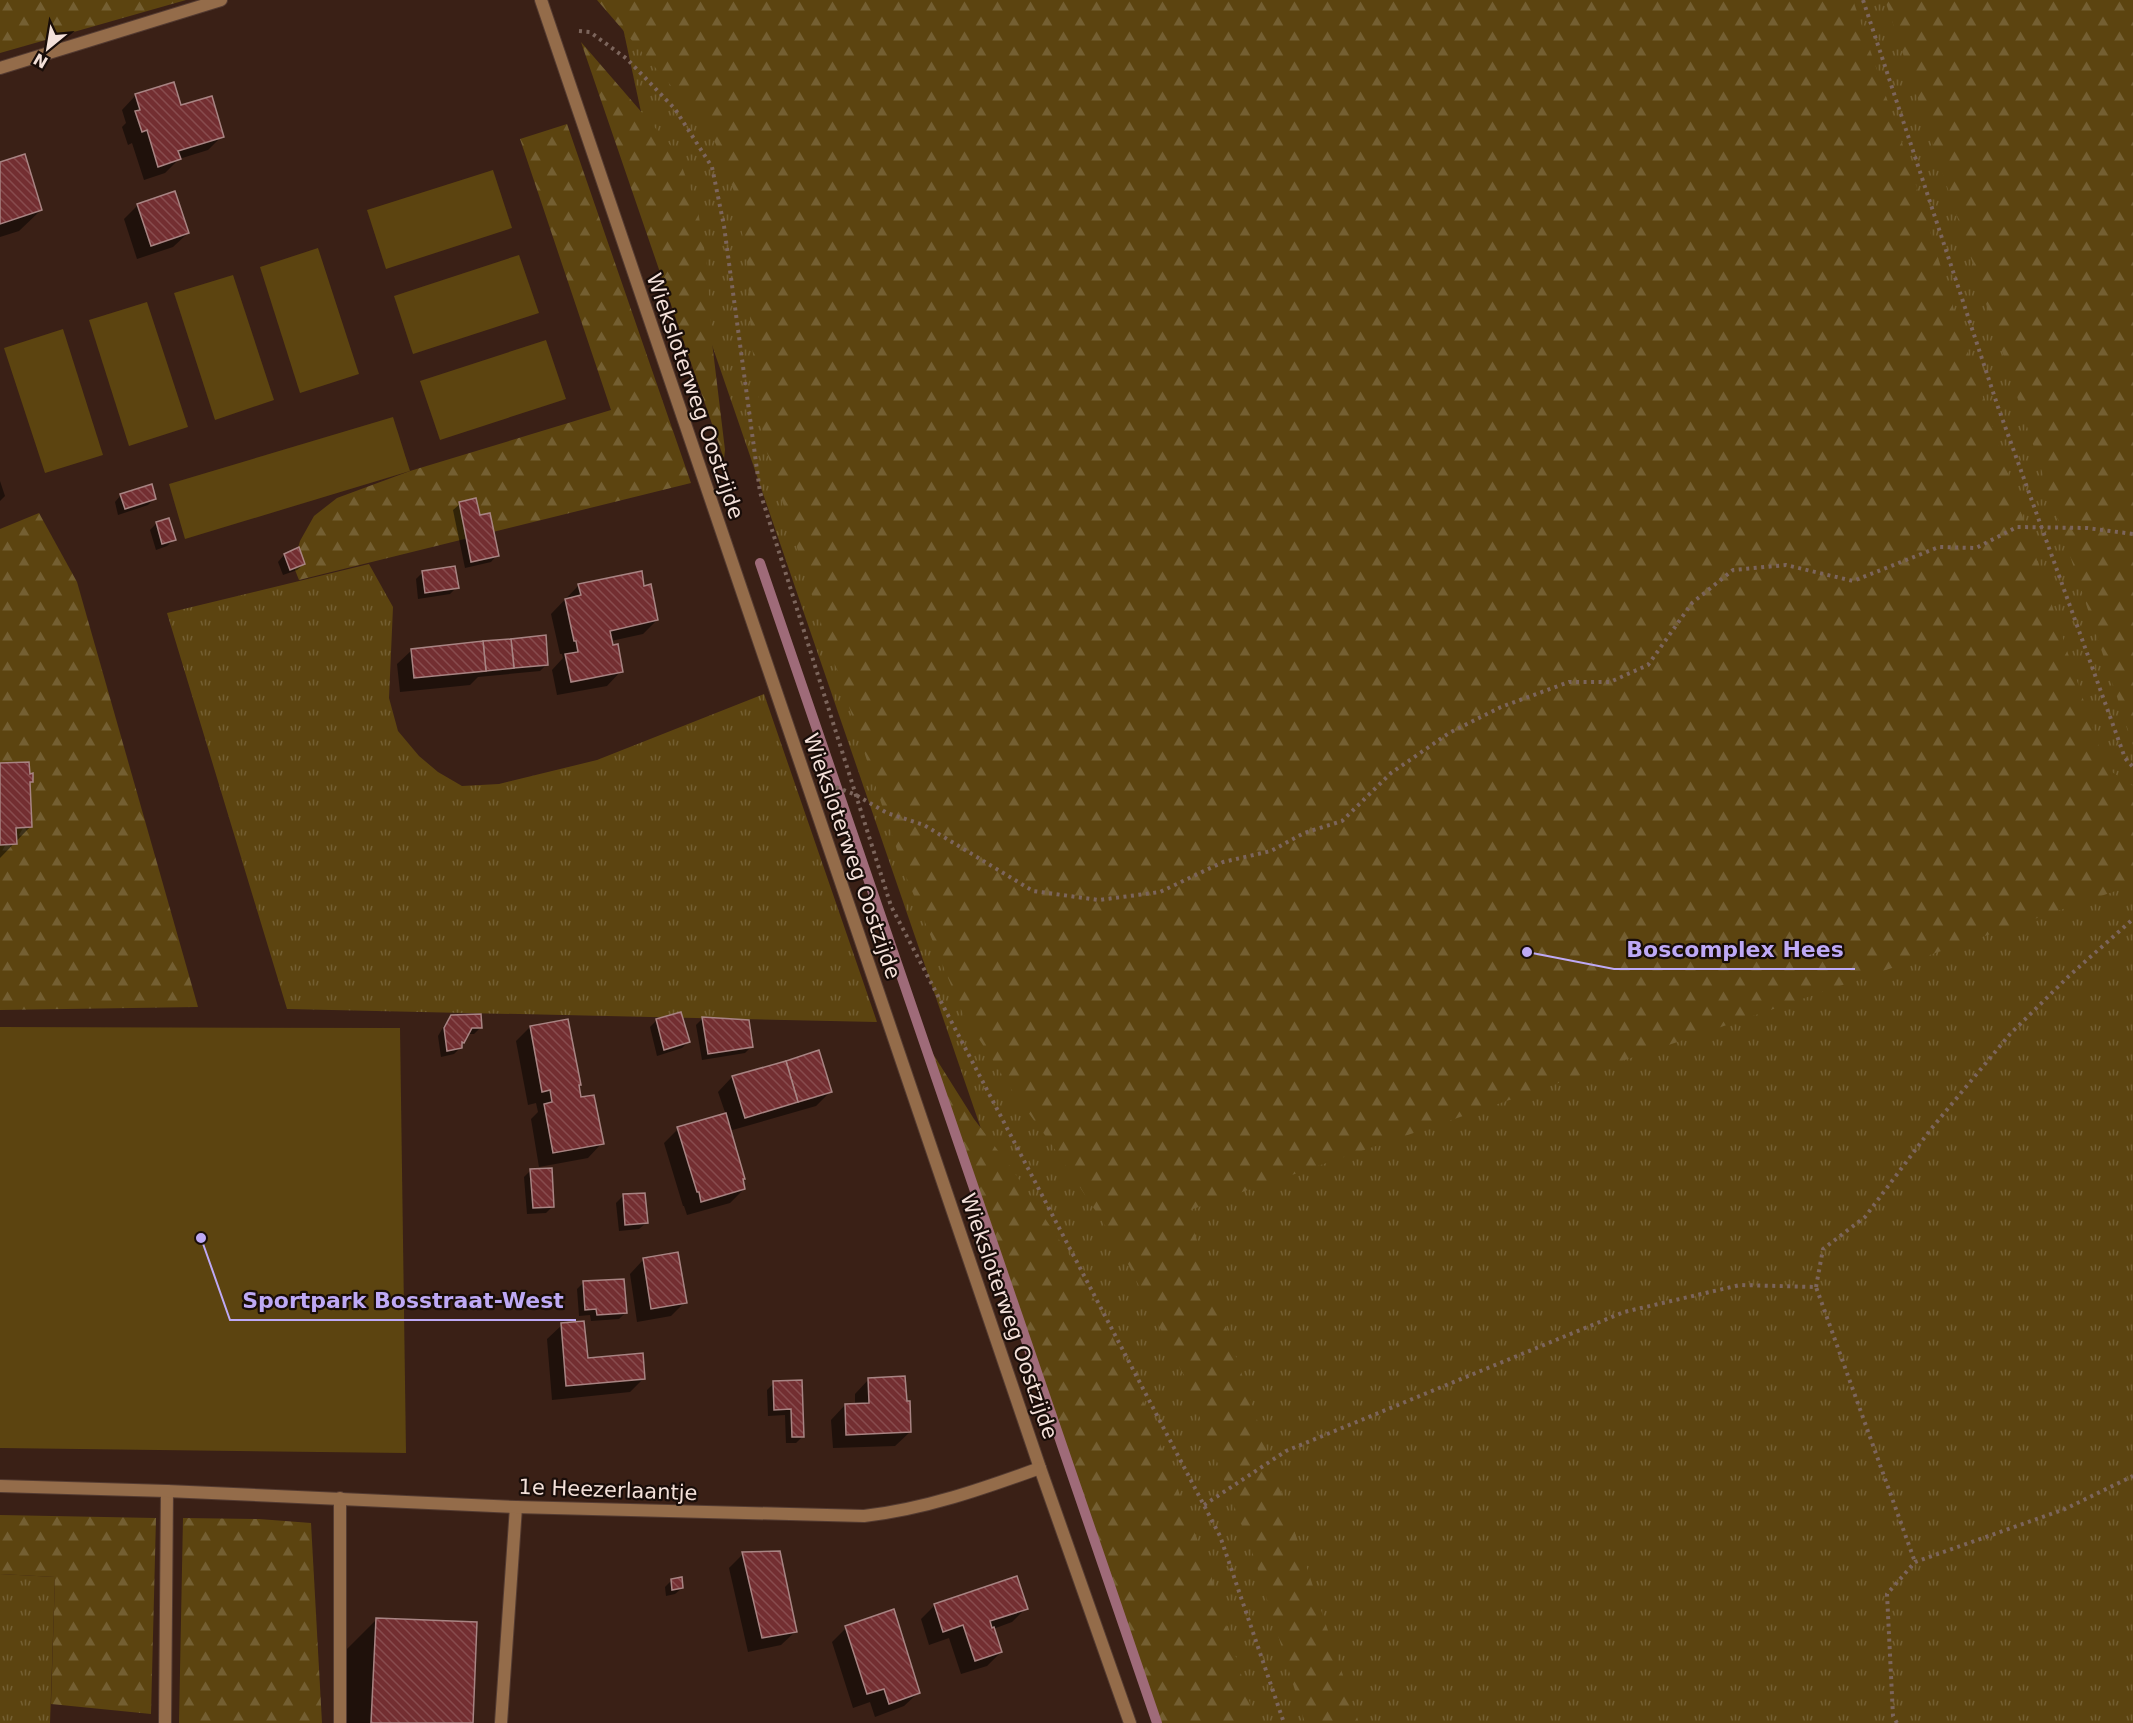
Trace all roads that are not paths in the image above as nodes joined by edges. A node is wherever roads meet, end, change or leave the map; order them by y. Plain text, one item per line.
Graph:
1 (221, 0) edge
2 (541, 0) edge
3 (0, 68) edge
4 (1040, 1468) junction
5 (0, 1486) edge
6 (167, 1491) junction
7 (340, 1498) junction
8 (516, 1507) junction
9 (165, 1723) edge
10 (340, 1723) edge
11 (501, 1723) edge
12 (1130, 1723) edge

1 - 3 street
2 - 4 street, Wieksloterweg Oostzijde
4 - 8 street, 1e Heezerlaantje
4 - 12 street, Wieksloterweg Oostzijde
5 - 6 street, 1e Heezerlaantje
6 - 7 street, 1e Heezerlaantje
6 - 9 street
7 - 8 street, 1e Heezerlaantje
7 - 10 street
8 - 11 street

